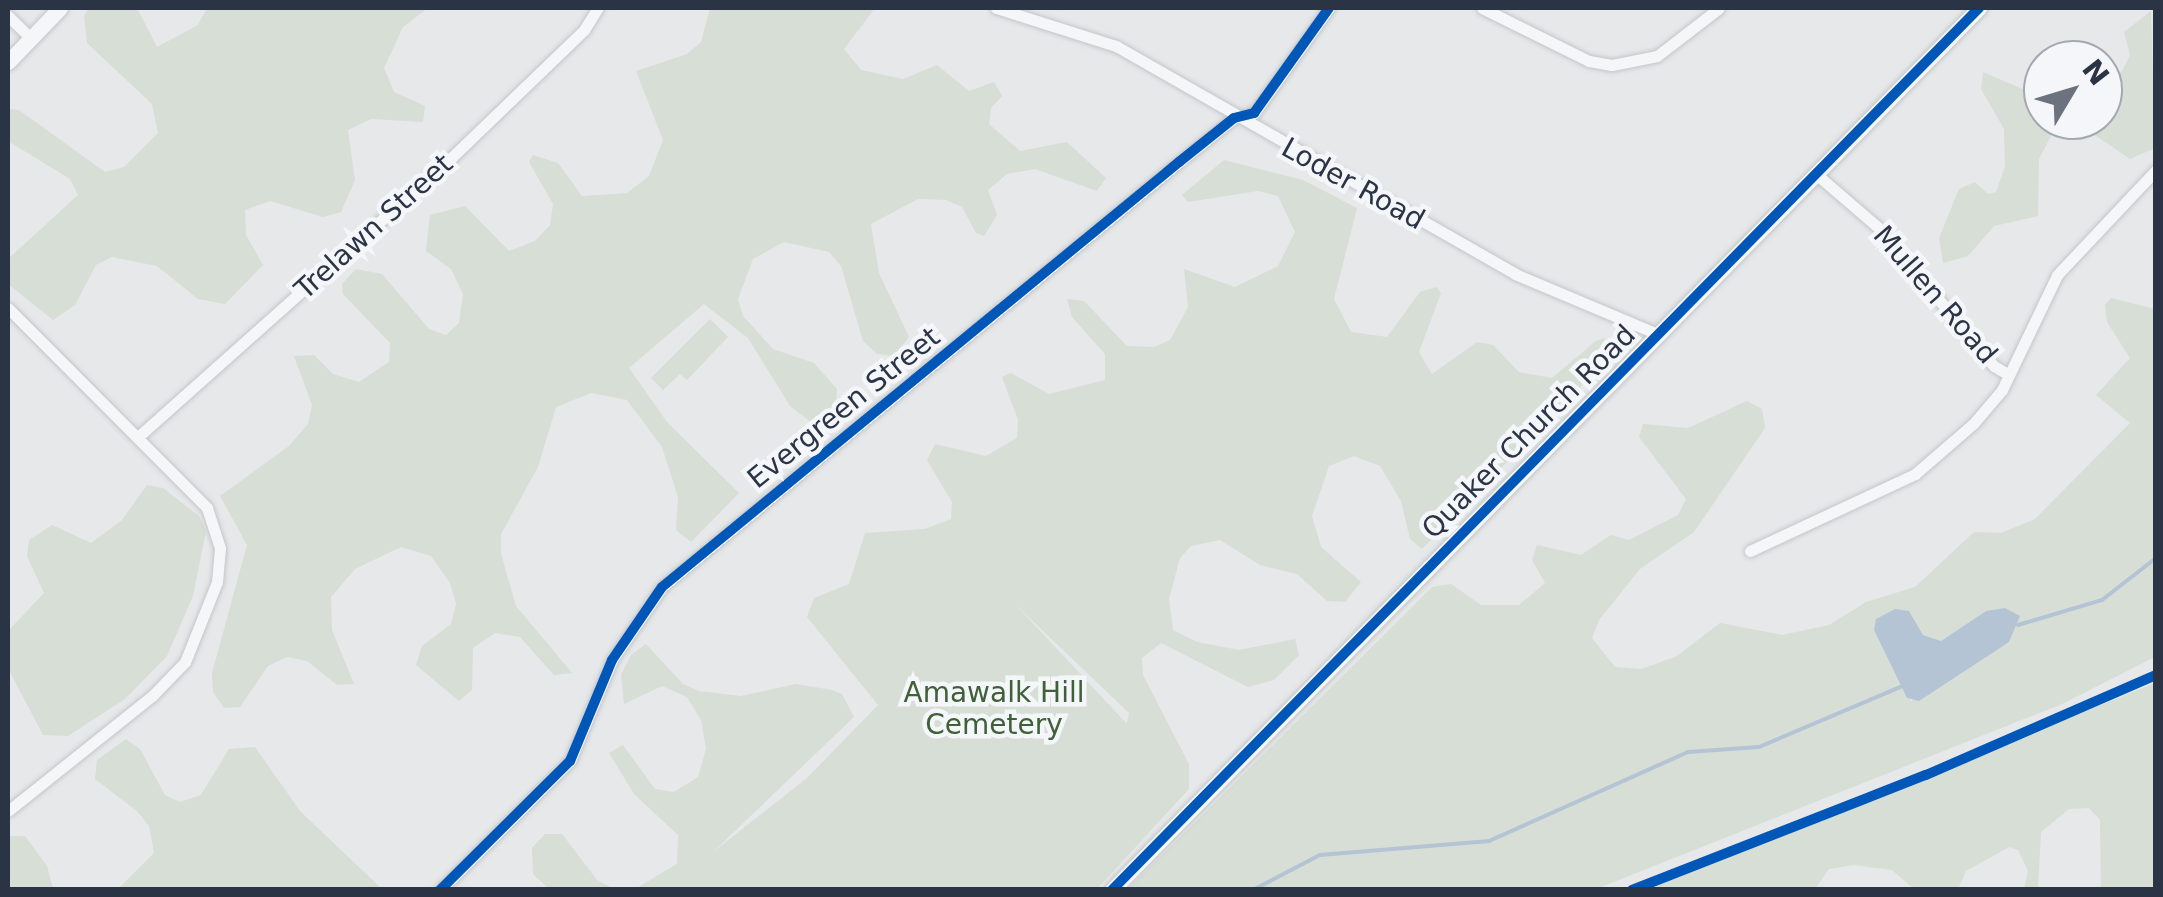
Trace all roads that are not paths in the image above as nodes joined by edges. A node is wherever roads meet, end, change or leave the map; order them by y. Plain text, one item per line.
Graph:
1 (60, 8) edge
2 (598, 8) edge
3 (996, 8) edge
4 (1328, 8) edge
5 (1482, 8) edge
6 (1719, 8) edge
7 (1979, 8) edge
8 (8, 16) edge
9 (30, 38) junction
10 (8, 62) edge
11 (1234, 118) junction
12 (2156, 170) edge
13 (1816, 174) junction
14 (8, 308) edge
15 (1658, 334) junction
16 (2009, 375) junction
17 (138, 436) junction
18 (1750, 550) dead end
19 (8, 810) edge
20 (440, 890) edge
21 (1112, 890) edge

1 - 9 street
2 - 17 street, Trelawn Street
3 - 11 street, Loder Road
4 - 11 street, Evergreen Street
5 - 6 street
7 - 13 street, Quaker Church Road
8 - 9 street
9 - 10 street
11 - 15 street, Loder Road
11 - 20 street, Evergreen Street
12 - 16 street
13 - 15 street, Quaker Church Road
13 - 16 street, Mullen Road
14 - 17 street
15 - 21 street, Quaker Church Road
16 - 18 street
17 - 19 street

